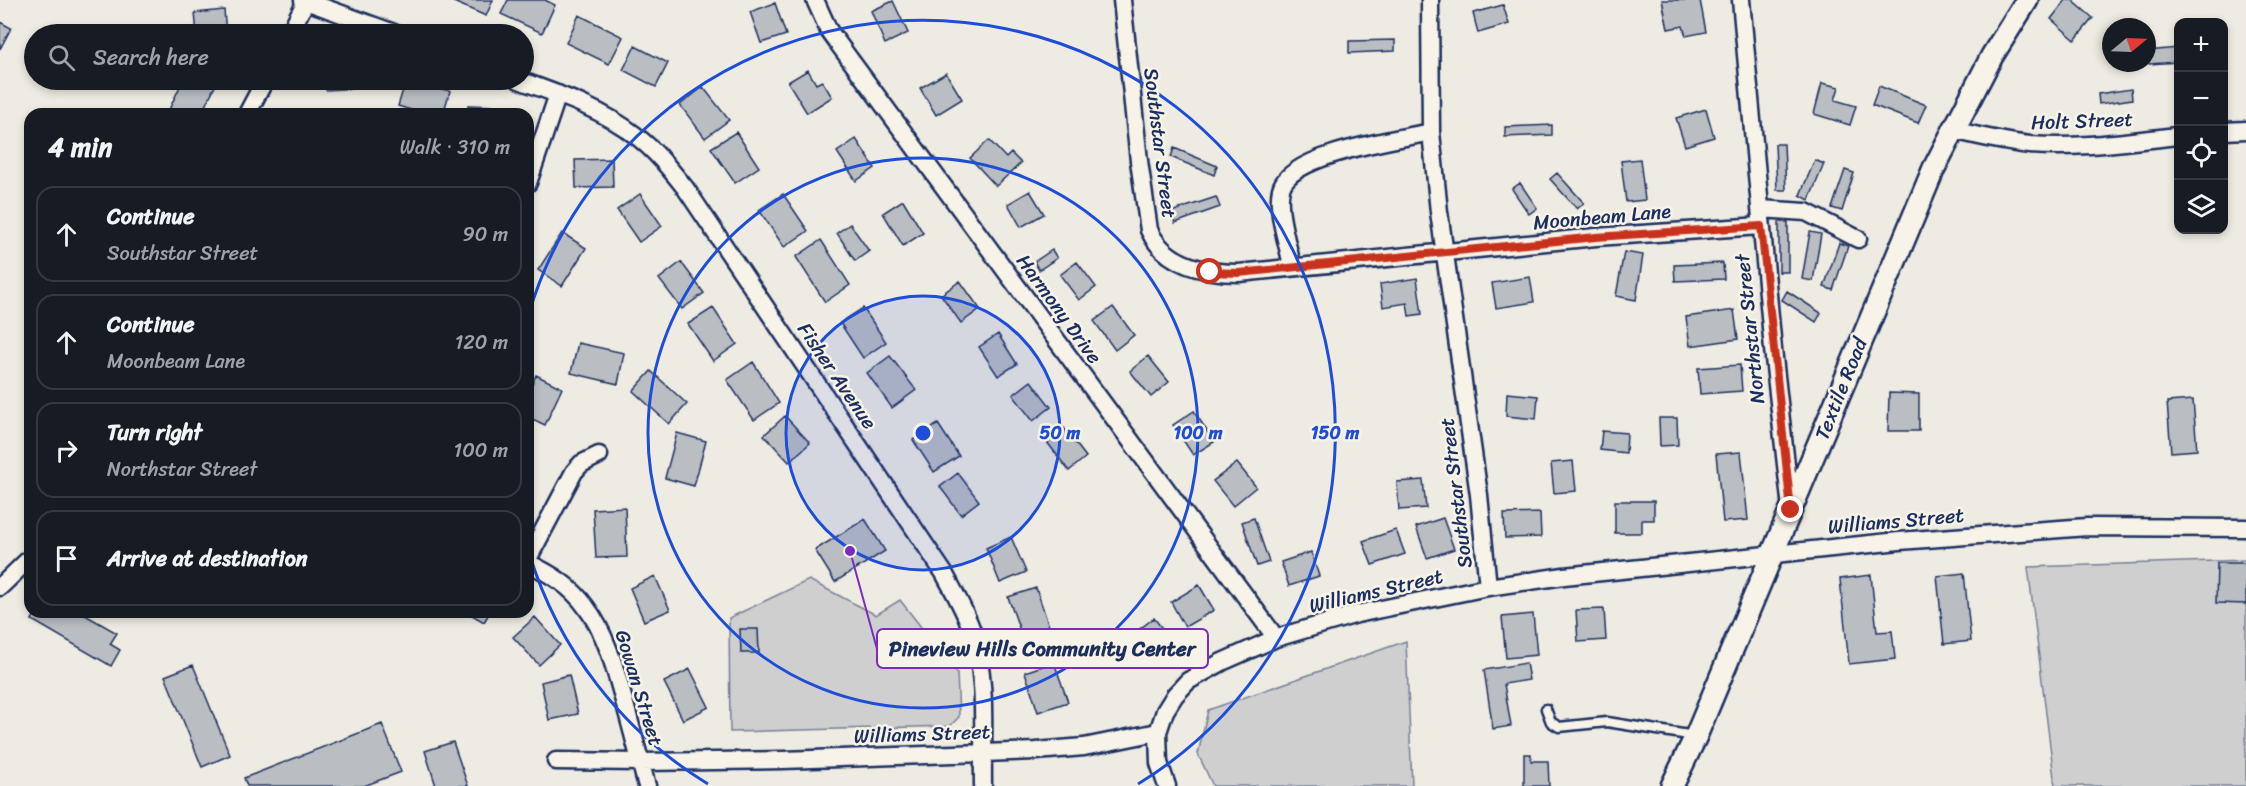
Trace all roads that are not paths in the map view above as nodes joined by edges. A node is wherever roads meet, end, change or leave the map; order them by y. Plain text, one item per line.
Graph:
1 (815, 0) edge
2 (1122, 0) edge
3 (1430, 0) edge
4 (1741, 0) edge
5 (2027, 0) edge
6 (305, 1) edge
7 (294, 24) edge
8 (369, 24) edge
9 (534, 85) edge
10 (260, 90) edge
11 (558, 94) junction
12 (250, 108) edge
13 (1953, 130) junction
14 (2246, 130) edge
15 (2228, 131) edge
16 (1431, 132) junction
17 (2174, 136) edge
18 (534, 165) edge
19 (1761, 218) junction
20 (1858, 239) dead end
21 (1445, 252) junction
22 (1292, 266) junction
23 (599, 455) dead end
24 (1791, 510) junction
25 (2246, 528) edge
26 (534, 549) edge
27 (1772, 555) junction
28 (24, 564) edge
29 (534, 564) edge
30 (0, 587) edge
31 (1488, 587) junction
32 (1276, 638) junction
33 (1546, 709) dead end
34 (1158, 732) junction
35 (1696, 736) junction
36 (982, 752) junction
37 (556, 761) dead end
38 (641, 762) junction
39 (647, 786) edge
40 (983, 786) edge
41 (1167, 786) edge
42 (1672, 786) edge

1 - 32 street, Harmony Drive
2 - 22 street, Southstar Street
3 - 16 street, Southstar Street
4 - 19 street, Northstar Street
5 - 13 street, Textile Road
6 - 7 street
6 - 8 street
9 - 11 street, Fisher Avenue
10 - 12 street
11 - 18 street
11 - 36 street, Fisher Avenue
13 - 17 street, Holt Street
13 - 24 street, Textile Road
14 - 15 street
16 - 21 street, Southstar Street
16 - 22 street
19 - 20 street, Moonbeam Lane
19 - 21 street, Moonbeam Lane
19 - 24 street, Northstar Street
21 - 22 street, Southstar Street
21 - 31 street, Southstar Street
23 - 26 street
24 - 27 street, Textile Road
25 - 27 street, Williams Street
27 - 31 street, Williams Street
27 - 35 street, Textile Road
28 - 30 street
29 - 38 street, Gowan Street
31 - 32 street, Williams Street
32 - 34 street, Williams Street
33 - 35 lane
34 - 36 street, Williams Street
34 - 41 street
35 - 42 street, Textile Road
36 - 38 street, Williams Street
36 - 40 street, Fisher Avenue
37 - 38 street, Williams Street
38 - 39 street, Gowan Street

